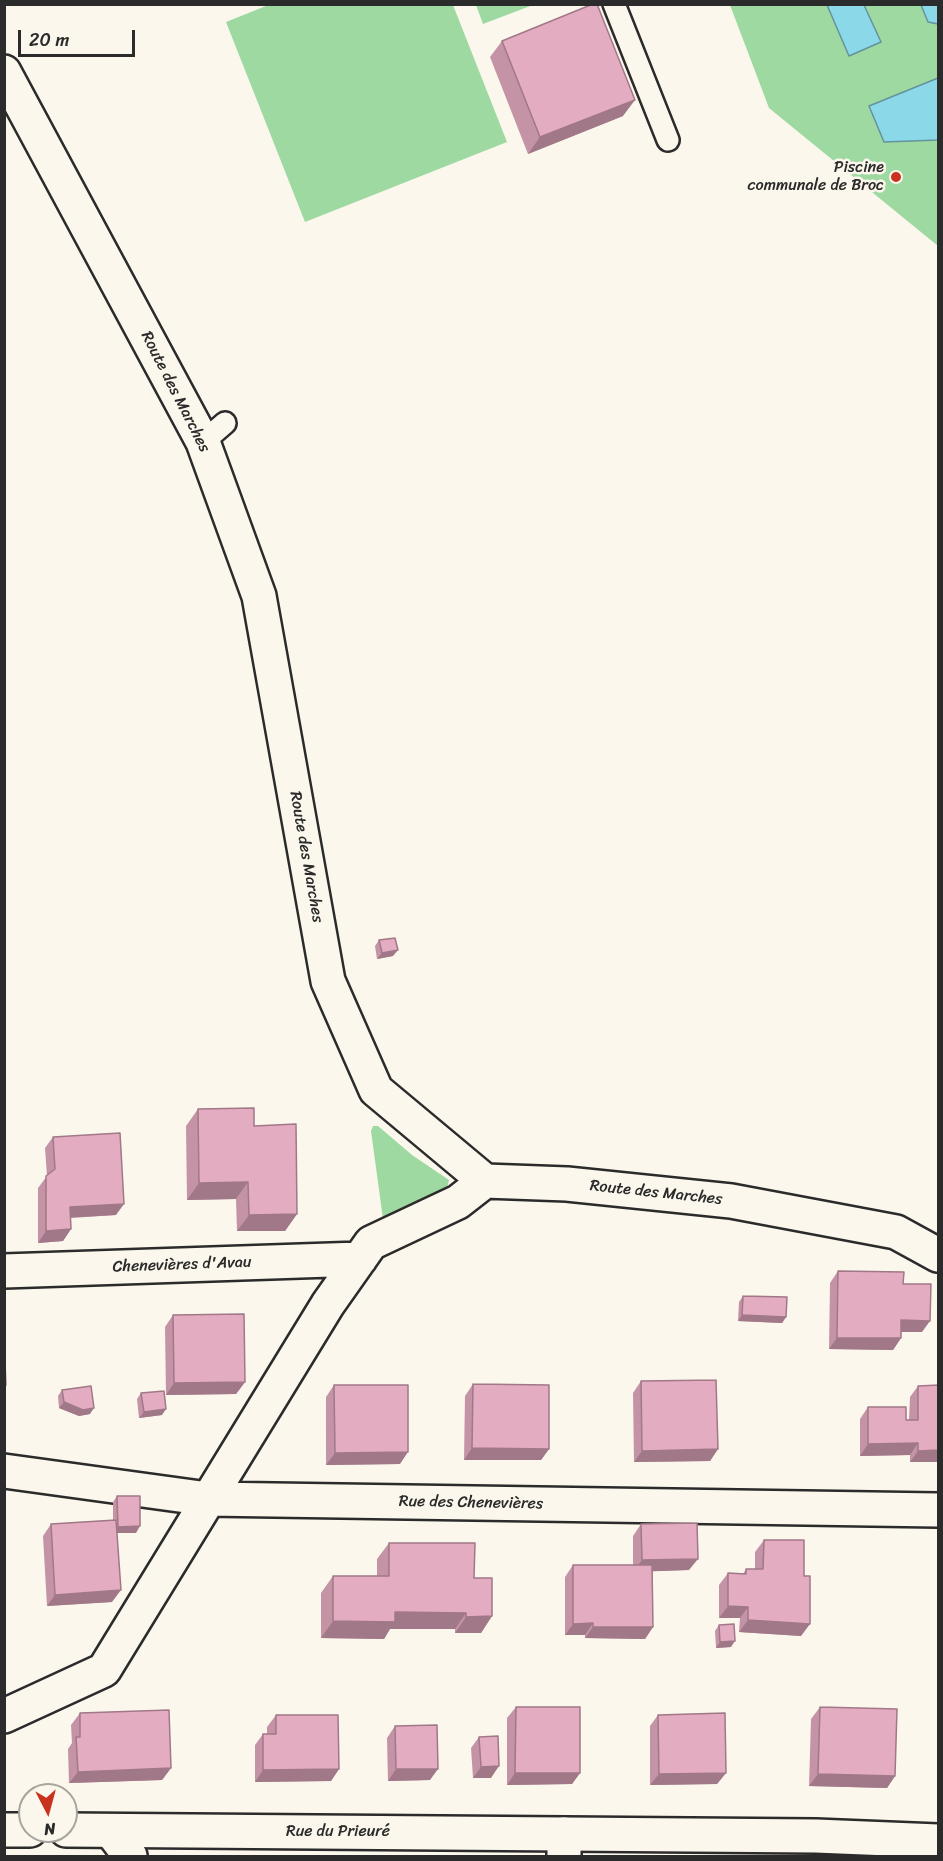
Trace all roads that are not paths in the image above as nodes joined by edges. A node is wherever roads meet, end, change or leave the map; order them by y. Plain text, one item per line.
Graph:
1 (614, 4) edge
2 (4, 72) edge
3 (668, 140) dead end
4 (485, 1181) junction
5 (939, 1255) edge
6 (360, 1259) junction
7 (4, 1271) edge
8 (4, 1471) edge
9 (208, 1499) junction
10 (939, 1510) edge
11 (4, 1716) edge
12 (78, 1833) edge
13 (939, 1841) edge
14 (120, 1844) edge
15 (564, 1845) edge
16 (819, 1846) edge

1 - 3 lane
2 - 4 street, Route des Marches
4 - 5 street, Route des Marches
4 - 6 street
6 - 7 street, Chenevières d'Avau
6 - 9 street
8 - 9 street, Rue des Chenevières
9 - 10 street, Rue des Chenevières
9 - 11 street
12 - 14 street, Rue du Prieuré
13 - 16 street, Rue du Prieuré
14 - 15 street, Rue du Prieuré
15 - 16 street, Rue du Prieuré

